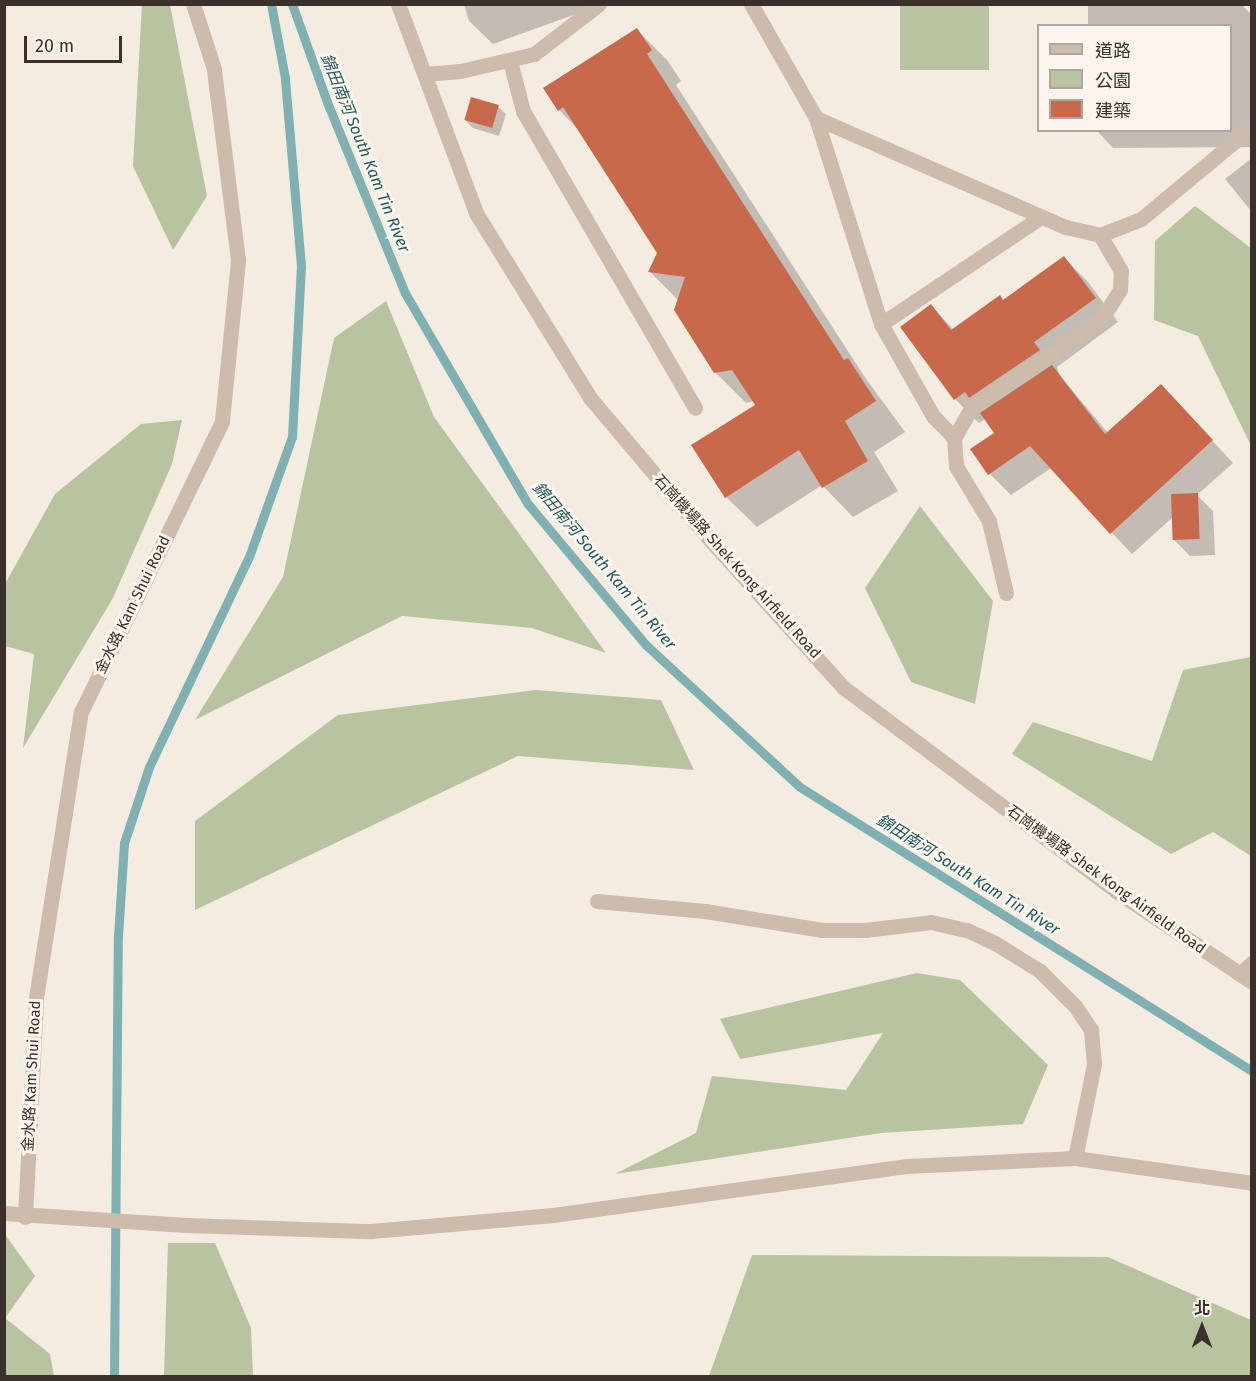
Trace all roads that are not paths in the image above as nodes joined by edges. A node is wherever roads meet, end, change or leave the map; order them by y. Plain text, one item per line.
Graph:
1 (193, 4) edge
2 (398, 4) edge
3 (599, 4) edge
4 (751, 4) edge
5 (510, 61) junction
6 (425, 74) junction
7 (816, 118) junction
8 (1251, 127) edge
9 (1041, 217) junction
10 (1100, 235) junction
11 (881, 324) junction
12 (695, 408) dead end
13 (954, 438) junction
14 (1006, 593) dead end
15 (597, 901) dead end
16 (1251, 963) edge
17 (1246, 978) edge
18 (1076, 1158) junction
19 (1251, 1183) edge
20 (4, 1213) edge
21 (25, 1217) junction

1 - 21 street, 金水路 Kam Shui Road
2 - 6 street, 石崗機場路 Shek Kong Airfield Road
3 - 5 street
4 - 7 street
5 - 6 street
5 - 12 street
6 - 17 street, 石崗機場路 Shek Kong Airfield Road
7 - 9 street
7 - 11 street
8 - 10 street
9 - 10 street
9 - 11 street
10 - 13 street
11 - 13 street
13 - 14 street
15 - 18 street
16 - 17 street
18 - 19 street
18 - 21 street
20 - 21 street

